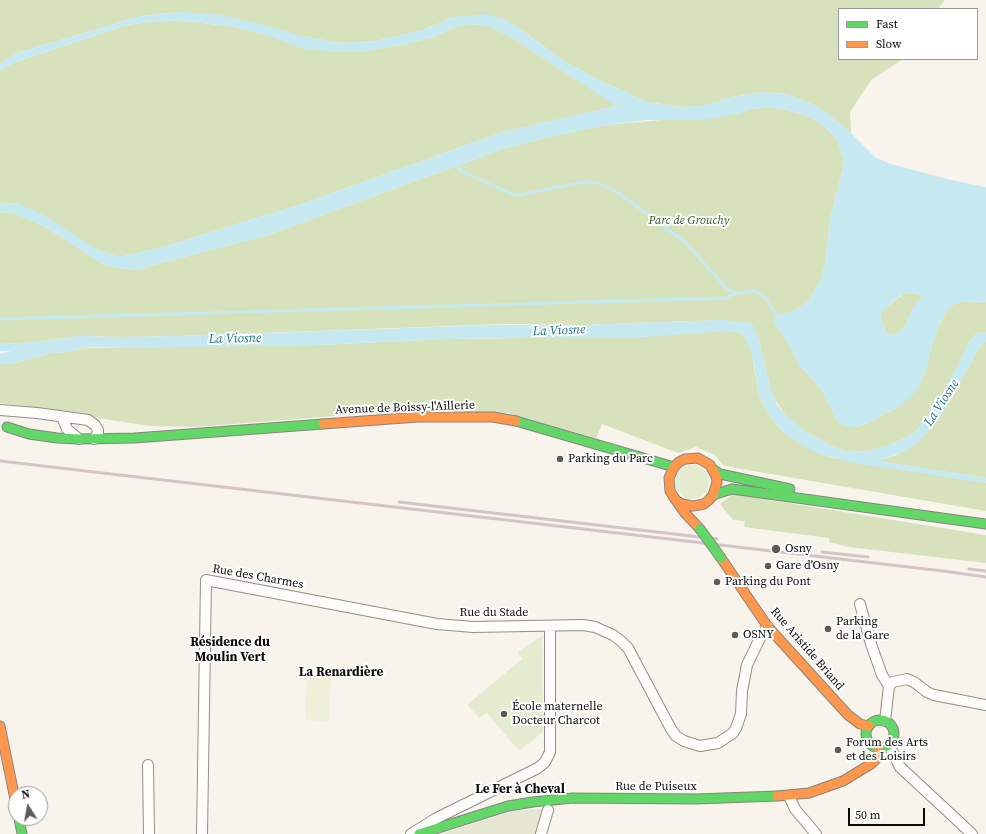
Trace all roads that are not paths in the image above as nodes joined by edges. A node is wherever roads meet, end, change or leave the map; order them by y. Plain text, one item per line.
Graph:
1 (0, 410) edge
2 (62, 417) junction
3 (39, 426) dead end
4 (3, 428) edge
5 (63, 429) junction
6 (96, 434) junction
7 (79, 439) junction
8 (674, 467) junction
9 (714, 470) junction
10 (713, 495) junction
11 (677, 501) junction
12 (698, 506) junction
13 (902, 512) junction
14 (986, 524) edge
15 (700, 529) junction
16 (860, 604) dead end
17 (437, 624) joint
18 (550, 626) junction
19 (768, 627) junction
20 (889, 686) junction
21 (986, 705) edge
22 (885, 721) junction
23 (0, 726) edge
24 (869, 726) junction
25 (884, 746) junction
26 (148, 765) dead end
27 (12, 786) edge
28 (789, 796) junction
29 (548, 810) dead end
30 (149, 834) edge
31 (202, 834) edge
32 (411, 834) edge
33 (419, 834) edge
34 (541, 834) edge
35 (816, 834) edge
36 (972, 834) edge

1 - 2 street
2 - 5 street
2 - 6 street
3 - 4 main road, Avenue de Boissy-l'Aillerie
4 - 7 main road, Avenue de Boissy-l'Aillerie
5 - 6 main road, Avenue de Boissy-l'Aillerie
5 - 7 street
6 - 7 main road, Avenue de Boissy-l'Aillerie
6 - 8 main road, Avenue de Boissy-l'Aillerie
8 - 9 main road
8 - 11 main road
9 - 10 main road
9 - 13 main road
10 - 12 main road
10 - 13 main road
11 - 12 main road
11 - 15 main road, Rue Aristide Briand
12 - 15 main road
13 - 14 main road
15 - 19 main road, Rue Aristide Briand, bridge
16 - 20 street
17 - 18 street, Rue du Stade
17 - 31 street, Rue des Charmes
18 - 19 street, Rue du Stade
18 - 32 street
19 - 24 main road, Rue Aristide Briand
20 - 21 street
20 - 22 street
22 - 24 main road
22 - 25 main road
23 - 27 main road
24 - 25 main road
25 - 28 main road, Rue de Puiseux
25 - 36 street
26 - 30 street
28 - 33 main road, Rue de Puiseux
28 - 35 street
29 - 34 street

